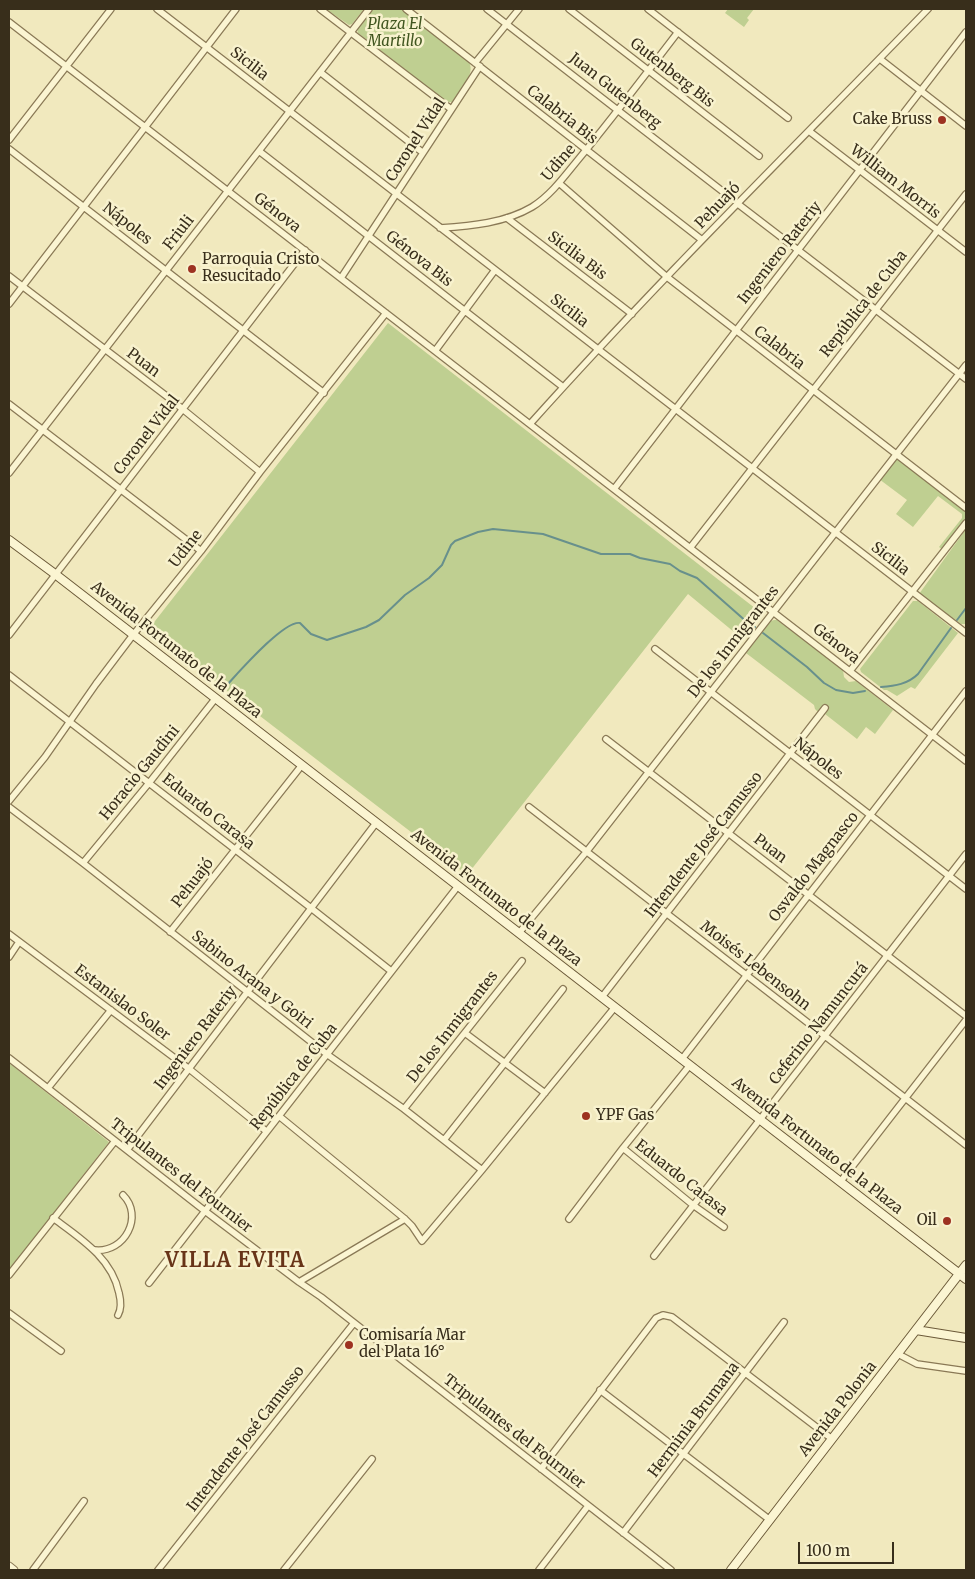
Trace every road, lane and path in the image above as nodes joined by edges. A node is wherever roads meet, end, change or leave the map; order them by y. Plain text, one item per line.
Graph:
1 (111, 9) edge
2 (157, 9) edge
3 (236, 9) edge
4 (320, 9) edge
5 (369, 9) edge
6 (406, 9) edge
7 (488, 9) edge
8 (519, 9) edge
9 (569, 9) edge
10 (648, 9) edge
11 (928, 9) edge
12 (9, 22) edge
13 (507, 24) junction
14 (351, 32) junction
15 (678, 32) junction
16 (966, 32) edge
17 (207, 47) junction
18 (880, 59) junction
19 (478, 64) junction
20 (66, 66) junction
21 (648, 70) junction
22 (320, 72) junction
23 (921, 91) junction
24 (450, 109) junction
25 (618, 109) junction
26 (289, 111) junction
27 (788, 118) dead end
28 (966, 126) edge
29 (145, 127) junction
30 (809, 131) junction
31 (9, 140) edge
32 (9, 149) edge
33 (587, 150) junction
34 (259, 151) junction
35 (422, 152) junction
36 (760, 156) dead end
37 (860, 170) junction
38 (559, 183) junction
39 (228, 191) junction
40 (396, 194) junction
41 (726, 194) dead end
42 (966, 194) edge
43 (738, 204) junction
44 (83, 206) junction
45 (507, 218) junction
46 (440, 228) junction
47 (938, 230) junction
48 (368, 236) junction
49 (702, 240) junction
50 (305, 250) junction
51 (798, 250) junction
52 (966, 252) edge
53 (166, 270) junction
54 (495, 270) junction
55 (9, 276) edge
56 (667, 277) junction
57 (341, 278) junction
58 (22, 286) junction
59 (9, 304) edge
60 (465, 310) junction
61 (876, 310) junction
62 (386, 313) junction
63 (632, 314) junction
64 (244, 330) junction
65 (736, 330) junction
66 (105, 349) junction
67 (598, 349) junction
68 (435, 351) junction
69 (966, 365) edge
70 (959, 374) junction
71 (966, 379) edge
72 (563, 387) junction
73 (813, 390) junction
74 (324, 393) junction
75 (9, 404) edge
76 (183, 409) junction
77 (675, 409) junction
78 (530, 424) junction
79 (43, 429) junction
80 (896, 454) junction
81 (752, 468) junction
82 (9, 472) edge
83 (260, 472) junction
84 (121, 489) junction
85 (614, 489) junction
86 (966, 508) edge
87 (966, 523) edge
88 (835, 532) junction
89 (9, 540) edge
90 (690, 548) junction
91 (201, 551) junction
92 (55, 574) junction
93 (912, 592) junction
94 (773, 612) junction
95 (966, 633) edge
96 (9, 635) edge
97 (133, 635) junction
98 (655, 648) dead end
99 (850, 671) junction
100 (9, 675) edge
101 (966, 691) edge
102 (711, 692) junction
103 (215, 699) junction
104 (825, 708) dead end
105 (70, 722) junction
106 (932, 734) junction
107 (606, 739) dead end
108 (790, 754) junction
109 (966, 761) edge
110 (302, 765) junction
111 (649, 772) junction
112 (149, 783) junction
113 (9, 802) edge
114 (9, 807) edge
115 (529, 807) dead end
116 (870, 815) junction
117 (376, 823) junction
118 (729, 833) junction
119 (236, 849) junction
120 (586, 851) junction
121 (966, 854) edge
122 (83, 863) junction
123 (949, 876) junction
124 (458, 886) junction
125 (966, 889) edge
126 (809, 895) junction
127 (312, 908) junction
128 (667, 914) junction
129 (170, 932) junction
130 (519, 933) junction
131 (9, 934) edge
132 (19, 942) junction
133 (887, 956) junction
134 (9, 957) edge
135 (522, 961) dead end
136 (391, 971) junction
137 (747, 975) junction
138 (563, 989) dead end
139 (247, 992) junction
140 (602, 997) junction
141 (615, 1007) junction
142 (110, 1010) junction
143 (966, 1018) edge
144 (465, 1033) junction
145 (826, 1036) junction
146 (328, 1055) junction
147 (9, 1058) edge
148 (682, 1059) junction
149 (506, 1063) junction
150 (690, 1065) junction
151 (188, 1068) junction
152 (48, 1088) junction
153 (545, 1093) junction
154 (905, 1098) junction
155 (404, 1109) junction
156 (278, 1116) junction
157 (761, 1120) junction
158 (266, 1131) junction
159 (444, 1140) junction
160 (115, 1141) junction
161 (966, 1145) edge
162 (623, 1148) junction
163 (127, 1150) junction
164 (482, 1170) junction
165 (841, 1181) junction
166 (122, 1195) dead end
167 (693, 1205) junction
168 (205, 1211) junction
169 (53, 1218) junction
170 (405, 1219) junction
171 (568, 1219) dead end
172 (724, 1227) dead end
173 (95, 1250) junction
174 (654, 1256) dead end
175 (966, 1266) edge
176 (9, 1275) edge
177 (963, 1277) edge
178 (299, 1282) junction
179 (149, 1283) dead end
180 (9, 1313) edge
181 (118, 1316) dead end
182 (784, 1322) dead end
183 (354, 1323) junction
184 (916, 1330) junction
185 (966, 1338) edge
186 (61, 1351) dead end
187 (898, 1354) junction
188 (966, 1371) edge
189 (745, 1373) junction
190 (600, 1390) junction
191 (832, 1439) junction
192 (683, 1454) junction
193 (372, 1459) dead end
194 (541, 1469) junction
195 (84, 1501) dead end
196 (588, 1506) junction
197 (770, 1520) junction
198 (623, 1533) junction
199 (9, 1566) edge
200 (14, 1570) edge
201 (33, 1570) edge
202 (158, 1570) edge
203 (284, 1570) edge
204 (539, 1570) edge
205 (671, 1570) edge
206 (731, 1570) edge

1 - 20 street
2 - 17 street, Sicilia
3 - 17 street
4 - 14 street
5 - 14 street, Friuli
6 - 19 street, Calabria Bis
7 - 13 street, Juan Gutenberg
8 - 13 street, Coronel Vidal
9 - 21 street, Gutenberg Bis
10 - 15 street
11 - 18 street, Pehuajó
12 - 20 street, Génova
13 - 19 street, Coronel Vidal
13 - 25 street, Juan Gutenberg
14 - 22 street, Friuli
14 - 24 street
15 - 21 street, Udine
15 - 27 street
16 - 23 street, Ingeniero Rateriy
17 - 26 street, Sicilia
17 - 29 street
18 - 23 street
18 - 30 street, Pehuajó
19 - 24 street, Coronel Vidal
19 - 33 street, Calabria Bis
20 - 29 street, Génova
20 - 31 street
21 - 25 street, Udine
21 - 36 street, Gutenberg Bis
22 - 26 street, Friuli
22 - 35 street
23 - 28 street
23 - 37 street, Ingeniero Rateriy
24 - 35 street, Coronel Vidal
25 - 33 street, Udine
25 - 41 street, Juan Gutenberg
26 - 34 street, Friuli
26 - 40 street, Sicilia
29 - 39 street, Génova
29 - 44 street
30 - 37 street, William Morris
30 - 43 street, Pehuajó
32 - 44 street, Nápoles
33 - 38 street, Udine
33 - 49 street, Calabria Bis
34 - 39 street, Friuli
34 - 48 street, Génova Bis
35 - 40 street, Coronel Vidal
37 - 47 street, William Morris
37 - 51 street, Ingeniero Rateriy
38 - 45 street, Udine
38 - 56 street, Calabria
39 - 50 street, Génova
39 - 53 street, Friuli
40 - 46 street, Sicilia
40 - 48 street, Coronel Vidal
42 - 47 street, República de Cuba
43 - 49 street, Pehuajó
43 - 51 street
44 - 53 street, Nápoles
44 - 58 street
45 - 46 street, Udine
45 - 63 street, Sicilia Bis
46 - 54 street, Sicilia
47 - 52 street, William Morris
47 - 61 street, República de Cuba
48 - 57 street, Coronel Vidal
48 - 60 street, Génova Bis
49 - 56 street, Pehuajó
50 - 57 street, Génova
50 - 64 street, Coronel Vidal
51 - 61 street
51 - 65 street, Ingeniero Rateriy
53 - 64 street, Nápoles
53 - 66 street, Friuli
54 - 60 street
54 - 67 street, Sicilia
55 - 58 street, Puan
56 - 63 street, Pehuajó
56 - 65 street, Calabria
57 - 62 street, Génova
58 - 59 street
58 - 66 street, Puan
60 - 68 street
60 - 72 street, Génova Bis
61 - 70 street
61 - 73 street, República de Cuba
62 - 68 street, Génova
62 - 74 street, Udine
63 - 67 street, Pehuajó
64 - 74 street, Nápoles
64 - 76 street, Coronel Vidal
65 - 73 street, Calabria
65 - 77 street, Ingeniero Rateriy
66 - 76 street, Puan
66 - 79 street, Friuli
67 - 72 street, Pehuajó
67 - 77 street, Sicilia
68 - 78 street, Génova
69 - 70 street, De los Inmigrantes
70 - 71 street
70 - 80 street, De los Inmigrantes
72 - 78 street, Pehuajó
73 - 80 street, Calabria
73 - 81 street, República de Cuba
74 - 83 street, Udine
75 - 79 street
76 - 83 street, Puan
76 - 84 street, Coronel Vidal
77 - 81 street, Sicilia
77 - 85 street, Ingeniero Rateriy
78 - 85 street, Génova
79 - 82 street, Friuli
79 - 84 street
80 - 86 street, Calabria
80 - 88 street, De los Inmigrantes
81 - 88 street, Sicilia
81 - 90 street, República de Cuba
83 - 91 street, Udine
84 - 91 street
84 - 92 street, Coronel Vidal
85 - 90 street, Génova
87 - 93 street
88 - 93 street, Sicilia
88 - 94 street, De los Inmigrantes
89 - 92 main road, Avenida Fortunato de la Plaza
90 - 94 street, Génova
91 - 97 street, Udine
92 - 96 street, Coronel Vidal
92 - 97 main road, Avenida Fortunato de la Plaza
93 - 95 street, Sicilia
93 - 99 street
94 - 99 street, Génova
94 - 102 street, De los Inmigrantes
97 - 103 main road, Avenida Fortunato de la Plaza
97 - 105 street, Udine
98 - 102 street, Nápoles
99 - 106 street, Génova
100 - 105 street, Eduardo Carasa
101 - 106 street, Osvaldo Magnasco
102 - 108 street, Nápoles
102 - 111 street, De los Inmigrantes
103 - 110 main road, Avenida Fortunato de la Plaza
103 - 112 street, Horacio Gaudini
104 - 108 street, Intendente José Camusso
105 - 112 street, Eduardo Carasa
105 - 113 street, Udine
106 - 109 street, Génova
106 - 116 street, Osvaldo Magnasco
107 - 111 street, Puan
108 - 116 street, Nápoles
108 - 118 street, Intendente José Camusso
110 - 117 main road, Avenida Fortunato de la Plaza
110 - 119 street, Pehuajó
111 - 118 street, Puan
111 - 120 street, De los Inmigrantes
112 - 119 street, Eduardo Carasa
112 - 122 street, Horacio Gaudini
114 - 122 street, Sabino Arana y Goiri
115 - 120 street, Moisés Lebensohn
116 - 123 street, Nápoles
116 - 126 street, Osvaldo Magnasco
117 - 124 main road, Avenida Fortunato de la Plaza
117 - 127 street, Ingeniero Rateriy
118 - 126 street, Puan
118 - 128 street, Intendente José Camusso
119 - 127 street, Eduardo Carasa
119 - 129 street, Pehuajó
120 - 128 street, Moisés Lebensohn
120 - 130 street, De los Inmigrantes
121 - 123 street, Ceferino Namuncurá
122 - 129 street, Sabino Arana y Goiri
123 - 125 street, Nápoles
123 - 133 street, Ceferino Namuncurá
124 - 130 main road, Avenida Fortunato de la Plaza
124 - 136 street, República de Cuba
126 - 133 street, Puan
126 - 137 street, Osvaldo Magnasco
127 - 136 street, Eduardo Carasa
127 - 139 street, Ingeniero Rateriy
128 - 137 street, Moisés Lebensohn
128 - 140 street, Intendente José Camusso
129 - 139 street, Sabino Arana y Goiri
130 - 140 main road, Avenida Fortunato de la Plaza
131 - 132 street, Estanislao Soler
132 - 134 street
132 - 142 street, Estanislao Soler
133 - 143 street, Puan
133 - 145 street, Ceferino Namuncurá
135 - 144 street, De los Inmigrantes
136 - 146 street, República de Cuba
137 - 145 street, Moisés Lebensohn
137 - 148 street, Osvaldo Magnasco
138 - 149 street
139 - 146 street, Sabino Arana y Goiri
139 - 151 street, Ingeniero Rateriy
140 - 141 main road, Avenida Fortunato de la Plaza
141 - 148 main road, Avenida Fortunato de la Plaza
141 - 153 street
142 - 151 street, Estanislao Soler
142 - 152 street
143 - 154 street
144 - 149 street
144 - 155 street, De los Inmigrantes
145 - 154 street, Moisés Lebensohn
145 - 157 street, Ceferino Namuncurá
146 - 155 street, Sabino Arana y Goiri
146 - 156 street, República de Cuba
147 - 152 street, Tripulantes del Fournier
148 - 150 main road, Avenida Fortunato de la Plaza
149 - 153 street
149 - 159 street
150 - 157 main road, Avenida Fortunato de la Plaza
150 - 162 street
151 - 158 street, Estanislao Soler
151 - 163 street, Ingeniero Rateriy
152 - 160 street, Tripulantes del Fournier
153 - 164 street
154 - 161 street, Moisés Lebensohn
154 - 165 street
155 - 159 street, Sabino Arana y Goiri
156 - 158 street, República de Cuba
156 - 170 street
157 - 165 main road, Avenida Fortunato de la Plaza
157 - 167 street, Ceferino Namuncurá
158 - 168 street, República de Cuba
159 - 164 street, Sabino Arana y Goiri
160 - 163 street, Tripulantes del Fournier
160 - 169 street
162 - 167 street, Eduardo Carasa
162 - 171 street
163 - 168 street, Tripulantes del Fournier
164 - 170 street
165 - 177 main road, Avenida Fortunato de la Plaza
166 - 173 street
167 - 172 street, Eduardo Carasa
167 - 174 street, Ceferino Namuncurá
168 - 178 street, Tripulantes del Fournier
168 - 179 street, República de Cuba
169 - 173 street
169 - 176 street
170 - 178 street
173 - 181 street
175 - 177 main road, Avenida Polonia
177 - 184 main road, Avenida Polonia
178 - 183 street, Tripulantes del Fournier
180 - 186 street
182 - 189 street, Herminia Brumana
183 - 194 street, Tripulantes del Fournier
183 - 202 street, Intendente José Camusso
184 - 185 main road
184 - 187 main road, Avenida Polonia
187 - 188 street
187 - 191 main road, Avenida Polonia
189 - 190 street
189 - 191 street
189 - 192 street, Herminia Brumana
190 - 192 street
190 - 194 street
191 - 197 main road, Avenida Polonia
192 - 197 street
192 - 198 street, Herminia Brumana
193 - 203 street
194 - 196 street, Tripulantes del Fournier
195 - 201 street
196 - 198 street, Tripulantes del Fournier
196 - 204 street
197 - 206 main road, Avenida Polonia
198 - 205 street, Tripulantes del Fournier
199 - 200 street

